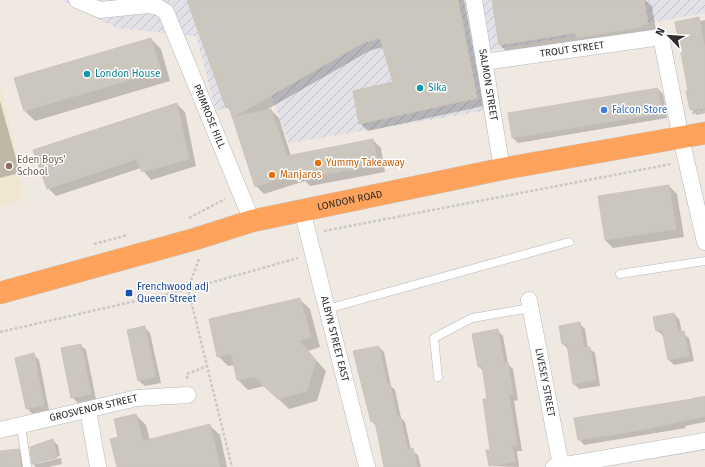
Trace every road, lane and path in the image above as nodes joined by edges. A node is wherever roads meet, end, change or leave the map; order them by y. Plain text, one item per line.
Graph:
1 (77, 0) edge
2 (474, 0) edge
3 (484, 62) junction
4 (705, 133) edge
5 (681, 138) junction
6 (687, 162) junction
7 (502, 169) junction
8 (238, 183) junction
9 (302, 210) junction
10 (184, 220) dead end
11 (252, 221) junction
12 (133, 234) dead end
13 (308, 234) junction
14 (569, 242) dead end
15 (705, 242) edge
16 (90, 246) dead end
17 (313, 255) junction
18 (705, 261) edge
19 (620, 274) dead end
20 (188, 289) junction
21 (0, 293) edge
22 (530, 304) joint
23 (327, 308) junction
24 (0, 332) edge
25 (438, 377) dead end
26 (188, 395) dead end
27 (88, 410) junction
28 (21, 426) junction
29 (0, 430) edge
30 (705, 441) edge
31 (557, 466) edge
32 (27, 467) edge
33 (98, 467) edge
34 (232, 467) edge
35 (367, 467) edge

1 - 8 street, PRIMROSE HILL
2 - 3 street, SALMON STREET
3 - 5 street, TROUT STREET
3 - 7 street, SALMON STREET
4 - 5 highway, LONDON ROAD
5 - 6 street
5 - 7 highway, LONDON ROAD
6 - 13 path
6 - 15 street
7 - 9 highway, LONDON ROAD
8 - 10 path
8 - 11 street, PRIMROSE HILL
9 - 11 highway, LONDON ROAD
9 - 13 street, ALBYN STREET EAST
11 - 21 highway, LONDON ROAD
12 - 16 path
13 - 17 street, ALBYN STREET EAST
14 - 23 lane
17 - 20 path
17 - 23 street, ALBYN STREET EAST
18 - 19 lane
20 - 24 path
20 - 34 path
22 - 25 lane
22 - 31 street, LIVESEY STREET
23 - 35 street, ALBYN STREET EAST
26 - 27 street, GROSVENOR STREET
27 - 28 street, GROSVENOR STREET
27 - 33 street
28 - 29 street, GROSVENOR STREET
28 - 32 lane
30 - 31 street

